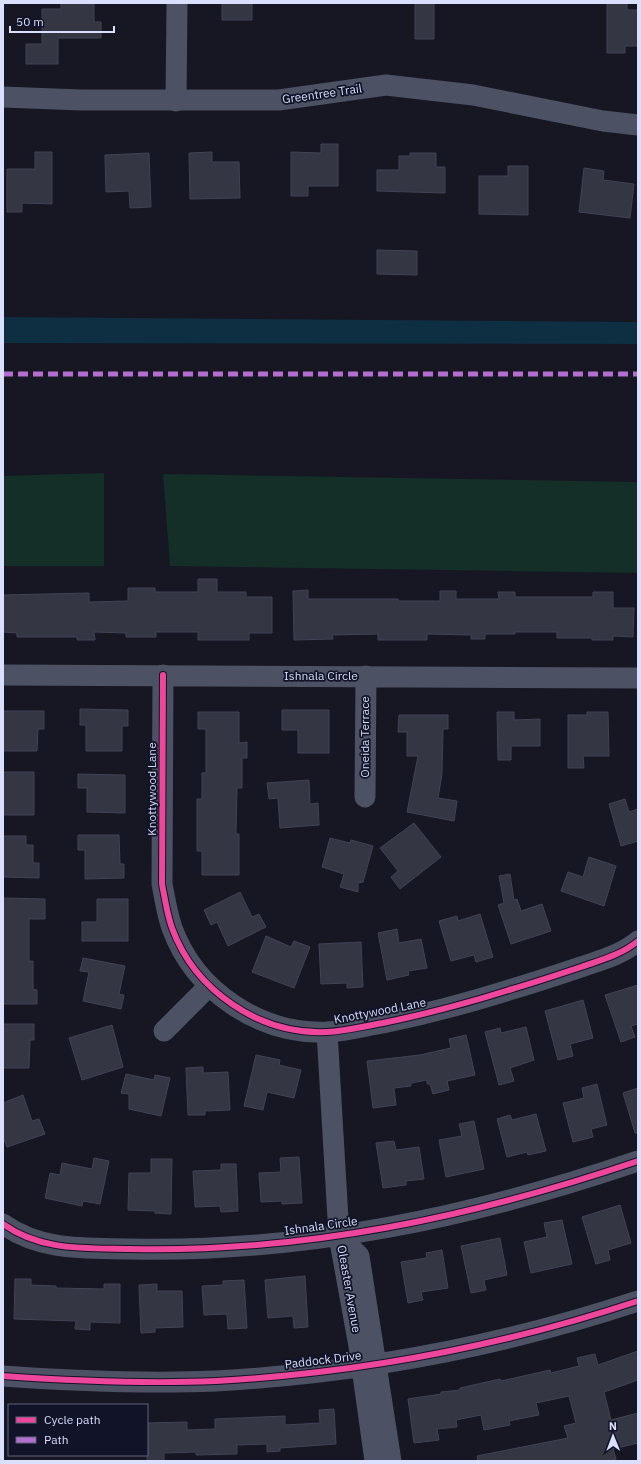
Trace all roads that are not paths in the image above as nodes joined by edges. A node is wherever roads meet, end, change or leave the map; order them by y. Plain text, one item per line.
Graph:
1 (177, 3) edge
2 (3, 97) edge
3 (176, 101) junction
4 (638, 125) edge
5 (3, 675) edge
6 (163, 675) junction
7 (366, 676) junction
8 (638, 678) edge
9 (365, 797) dead end
10 (638, 941) edge
11 (209, 986) junction
12 (164, 1031) dead end
13 (327, 1032) junction
14 (638, 1161) edge
15 (3, 1224) edge
16 (339, 1236) junction
17 (638, 1301) edge
18 (368, 1365) junction
19 (3, 1376) edge
20 (375, 1461) edge
21 (390, 1461) edge

1 - 3 street
2 - 3 street, Greentree Trail
3 - 4 street, Greentree Trail
5 - 6 street, Ishnala Circle
6 - 7 street, Ishnala Circle
6 - 11 street, Knottywood Lane
7 - 8 street, Ishnala Circle
7 - 9 street, Oneida Terrace
10 - 13 street, Knottywood Lane
11 - 12 street
11 - 13 street, Knottywood Lane
13 - 16 street, Oleaster Avenue
14 - 16 street, Ishnala Circle
15 - 16 street, Ishnala Circle
16 - 18 street, Oleaster Avenue
17 - 18 street, Paddock Drive
18 - 19 street, Paddock Drive
18 - 20 street, Oleaster Avenue
18 - 21 street, Oleaster Avenue

